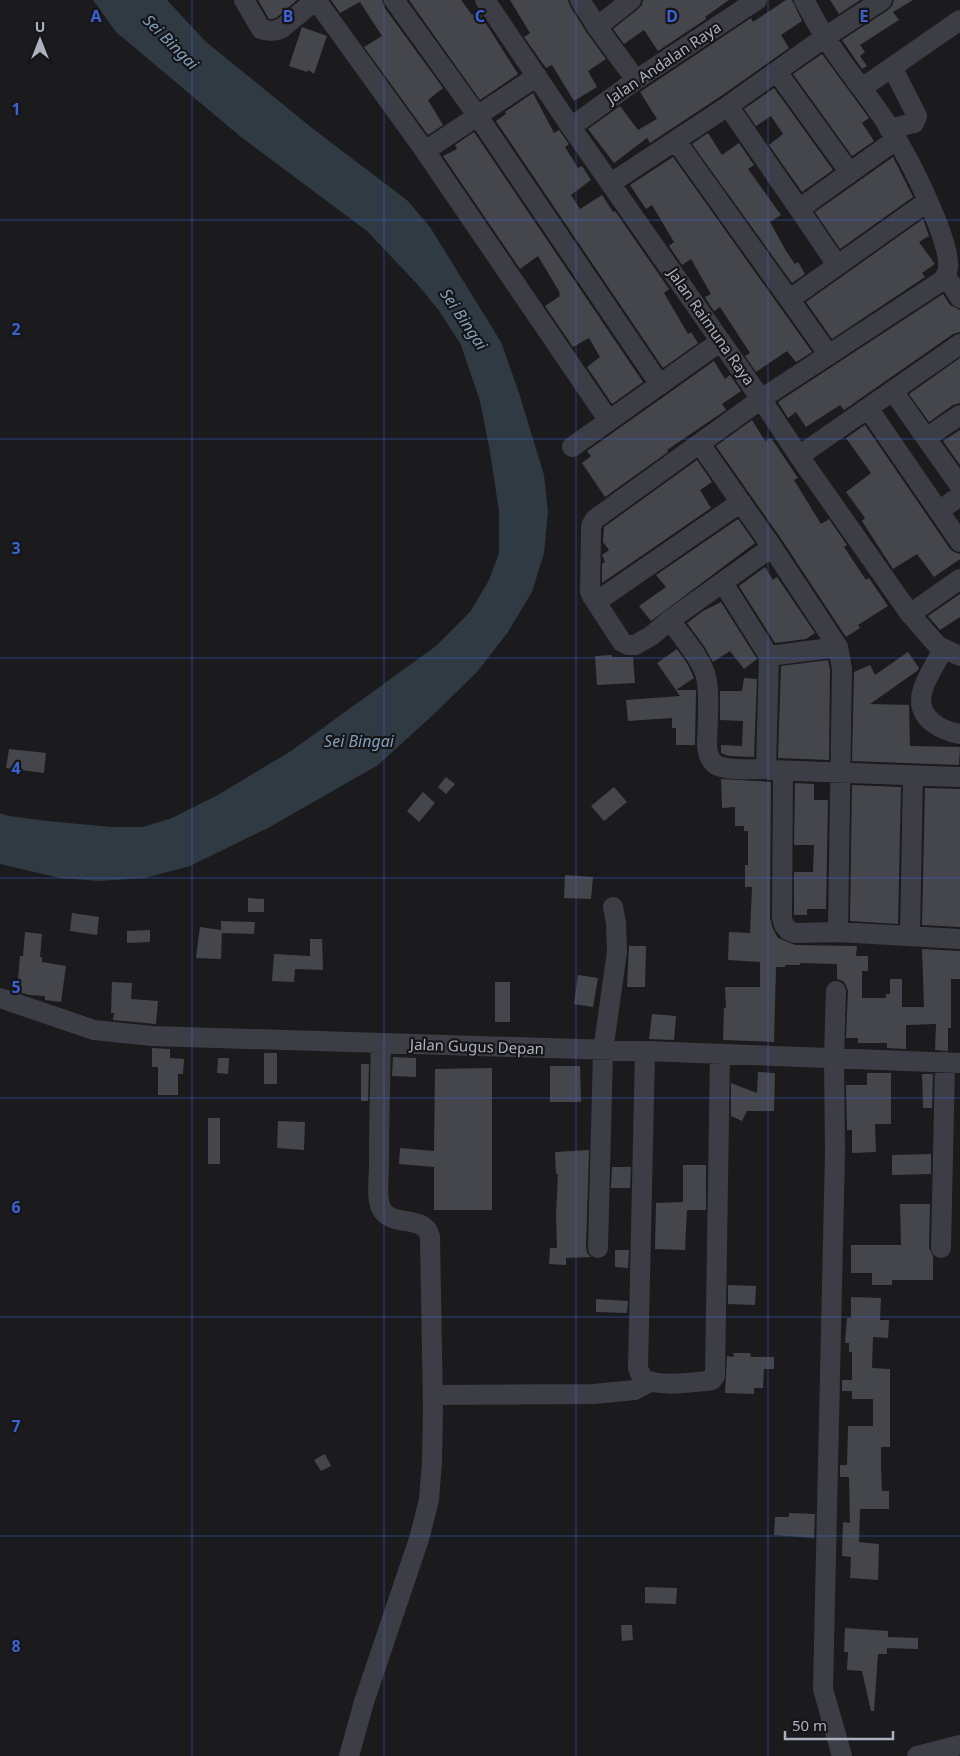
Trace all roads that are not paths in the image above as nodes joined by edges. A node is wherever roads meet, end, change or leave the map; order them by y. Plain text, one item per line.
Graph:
1 (244, 0) edge
2 (316, 0) edge
3 (394, 0) edge
4 (485, 0) edge
5 (580, 0) edge
6 (631, 0) edge
7 (758, 0) edge
8 (804, 0) edge
9 (882, 0) edge
10 (960, 20) edge
11 (597, 27) junction
12 (825, 37) junction
13 (892, 68) junction
14 (777, 72) junction
15 (537, 76) junction
16 (636, 80) junction
17 (862, 88) junction
18 (728, 106) junction
19 (477, 115) junction
20 (571, 127) junction
21 (893, 134) junction
22 (676, 141) junction
23 (425, 150) junction
24 (850, 173) junction
25 (611, 183) junction
26 (928, 202) junction
27 (799, 209) junction
28 (837, 265) junction
29 (946, 276) junction
30 (960, 298) edge
31 (790, 299) junction
32 (721, 341) junction
33 (960, 344) edge
34 (829, 355) junction
35 (660, 385) junction
36 (893, 391) junction
37 (761, 399) junction
38 (868, 408) junction
39 (960, 415) edge
40 (609, 421) junction
41 (926, 438) junction
42 (700, 444) junction
43 (572, 447) dead end
44 (799, 456) junction
45 (960, 486) edge
46 (960, 496) edge
47 (741, 502) junction
48 (939, 510) junction
49 (960, 542) edge
50 (772, 547) junction
51 (960, 579) edge
52 (723, 583) junction
53 (596, 602) junction
54 (910, 614) junction
55 (670, 620) junction
56 (838, 647) junction
57 (951, 652) edge
58 (770, 656) junction
59 (960, 734) edge
60 (774, 770) junction
61 (840, 772) junction
62 (913, 776) junction
63 (960, 777) edge
64 (613, 908) dead end
65 (838, 932) junction
66 (910, 935) junction
67 (960, 939) edge
68 (836, 992) dead end
69 (0, 998) edge
70 (381, 1044) junction
71 (603, 1050) junction
72 (645, 1052) junction
73 (720, 1054) junction
74 (834, 1058) junction
75 (953, 1063) edge
76 (598, 1248) dead end
77 (941, 1248) dead end
78 (650, 1382) junction
79 (433, 1395) junction
80 (960, 1745) edge
81 (348, 1756) edge
82 (842, 1756) edge
83 (917, 1756) edge

1 - 2 street
2 - 23 street
3 - 19 street
4 - 15 street, Jalan Raimuna Raya
5 - 11 street
6 - 11 street
7 - 16 street, Jalan Andalan Raya
8 - 12 street
9 - 12 street
10 - 13 street
11 - 16 street
12 - 14 street
12 - 17 street
13 - 17 street
13 - 21 street
14 - 18 street
14 - 24 street
15 - 19 street
15 - 20 street, Jalan Raimuna Raya
16 - 20 street, Jalan Andalan Raya
17 - 21 street
18 - 22 street
18 - 27 street
19 - 23 street
19 - 35 street
20 - 25 street, Jalan Raimuna Raya
21 - 24 street
21 - 26 street
22 - 25 street
22 - 31 street
23 - 40 street
24 - 27 street
25 - 32 street, Jalan Raimuna Raya
26 - 28 street
26 - 29 street
27 - 28 street
28 - 31 street
29 - 30 street
29 - 34 street
31 - 34 street
32 - 35 street
32 - 37 street, Jalan Raimuna Raya
33 - 36 street
34 - 37 street
35 - 40 street
36 - 38 street
36 - 41 street
37 - 42 street
37 - 44 street, Jalan Raimuna Raya
38 - 44 street
38 - 48 street
39 - 41 street
40 - 43 street
41 - 45 street
42 - 47 street
42 - 53 street
44 - 54 street, Jalan Raimuna Raya
46 - 48 street
47 - 50 street
47 - 53 street
48 - 49 street
50 - 52 street
50 - 56 street
51 - 54 street
52 - 55 street
52 - 58 street
53 - 55 street
54 - 57 street, Jalan Raimuna Raya
55 - 60 street
56 - 58 street
56 - 61 street
57 - 59 street
58 - 60 street
60 - 61 street
60 - 65 street
61 - 62 street
61 - 65 street
62 - 63 street
62 - 66 street
64 - 71 street
65 - 66 street
66 - 67 street
68 - 74 street
69 - 70 street, Jalan Gugus Depan
70 - 71 street, Jalan Gugus Depan
70 - 79 street
71 - 72 street, Jalan Gugus Depan
71 - 76 street
72 - 73 street, Jalan Gugus Depan
72 - 78 street
73 - 74 street, Jalan Gugus Depan
73 - 78 street
74 - 75 street, Jalan Gugus Depan
74 - 82 street
75 - 77 street
78 - 79 street
79 - 81 street
80 - 83 street

